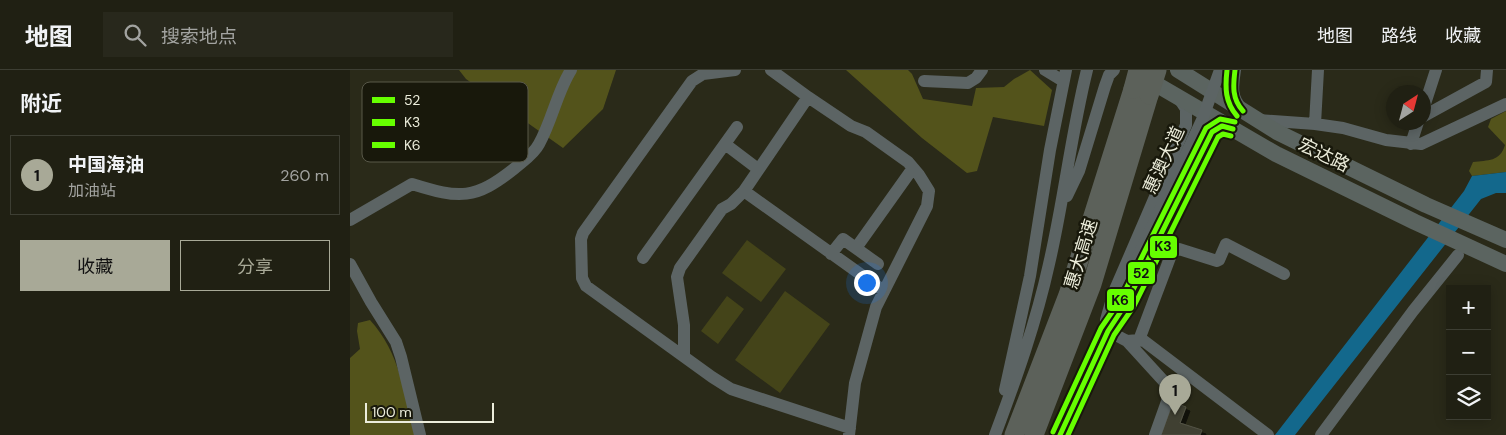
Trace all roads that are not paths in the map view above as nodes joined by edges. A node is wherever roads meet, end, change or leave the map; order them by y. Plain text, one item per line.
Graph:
1 (571, 70) edge
2 (735, 70) edge
3 (771, 70) edge
4 (982, 70) edge
5 (1045, 70) edge
6 (1087, 70) edge
7 (1114, 70) edge
8 (1131, 70) edge
9 (1138, 70) edge
10 (1156, 70) edge
11 (1178, 70) edge
12 (1220, 70) edge
13 (1235, 70) edge
14 (1318, 70) edge
15 (1436, 70) edge
16 (1486, 70) edge
17 (1065, 76) edge
18 (924, 81) dead end
19 (1431, 85) edge
20 (1141, 92) junction
21 (1177, 97) junction
22 (808, 98) junction
23 (1506, 104) edge
24 (1243, 110) junction
25 (1431, 112) edge
26 (1258, 120) junction
27 (1315, 124) junction
28 (737, 127) dead end
29 (1233, 129) junction
30 (1415, 130) edge
31 (725, 144) junction
32 (1411, 144) junction
33 (528, 157) edge
34 (522, 162) edge
35 (913, 168) junction
36 (758, 169) junction
37 (744, 191) junction
38 (1060, 209) junction
39 (350, 220) edge
40 (1506, 240) edge
41 (856, 248) junction
42 (1460, 249) junction
43 (831, 254) junction
44 (643, 258) dead end
45 (350, 264) edge
46 (878, 264) dead end
47 (1506, 264) edge
48 (1284, 274) dead end
49 (884, 291) junction
50 (1108, 331) junction
51 (1133, 341) junction
52 (683, 356) junction
53 (850, 431) edge
54 (1264, 432) edge
55 (420, 435) edge
56 (1001, 435) edge
57 (1034, 435) edge
58 (1060, 435) edge
59 (1155, 435) edge
60 (1321, 435) edge

1 - 33 street
2 - 52 street
3 - 22 street
4 - 18 street
5 - 17 street
6 - 38 street
7 - 38 street
8 - 21 main road, 宏达路
9 - 20 highway, 惠大高速, bridge
10 - 20 highway, 惠大高速, bridge
11 - 24 main road, 宏达路
12 - 50 street, 惠澳大道, bridge
13 - 24 street
14 - 27 street
15 - 19 street
16 - 25 street
17 - 56 street
20 - 56 highway, 惠大高速
20 - 57 highway, 惠大高速
21 - 29 main road, 宏达路
21 - 50 street
22 - 35 street
22 - 36 street
23 - 32 street
24 - 26 main road, 宏达路
26 - 27 street
26 - 40 main road, 宏达路
27 - 32 street
28 - 31 street
29 - 42 main road, 宏达路
29 - 50 street
30 - 32 street
31 - 36 street
31 - 44 street
34 - 39 street
35 - 41 street
35 - 49 street
36 - 37 street
37 - 43 street
37 - 52 street
38 - 56 street
41 - 43 street
41 - 46 street
42 - 47 main road, 宏达路
42 - 60 street
43 - 49 street
45 - 55 street
48 - 51 street
49 - 53 street
50 - 51 street
50 - 58 street
51 - 54 street
51 - 59 street
52 - 53 street

